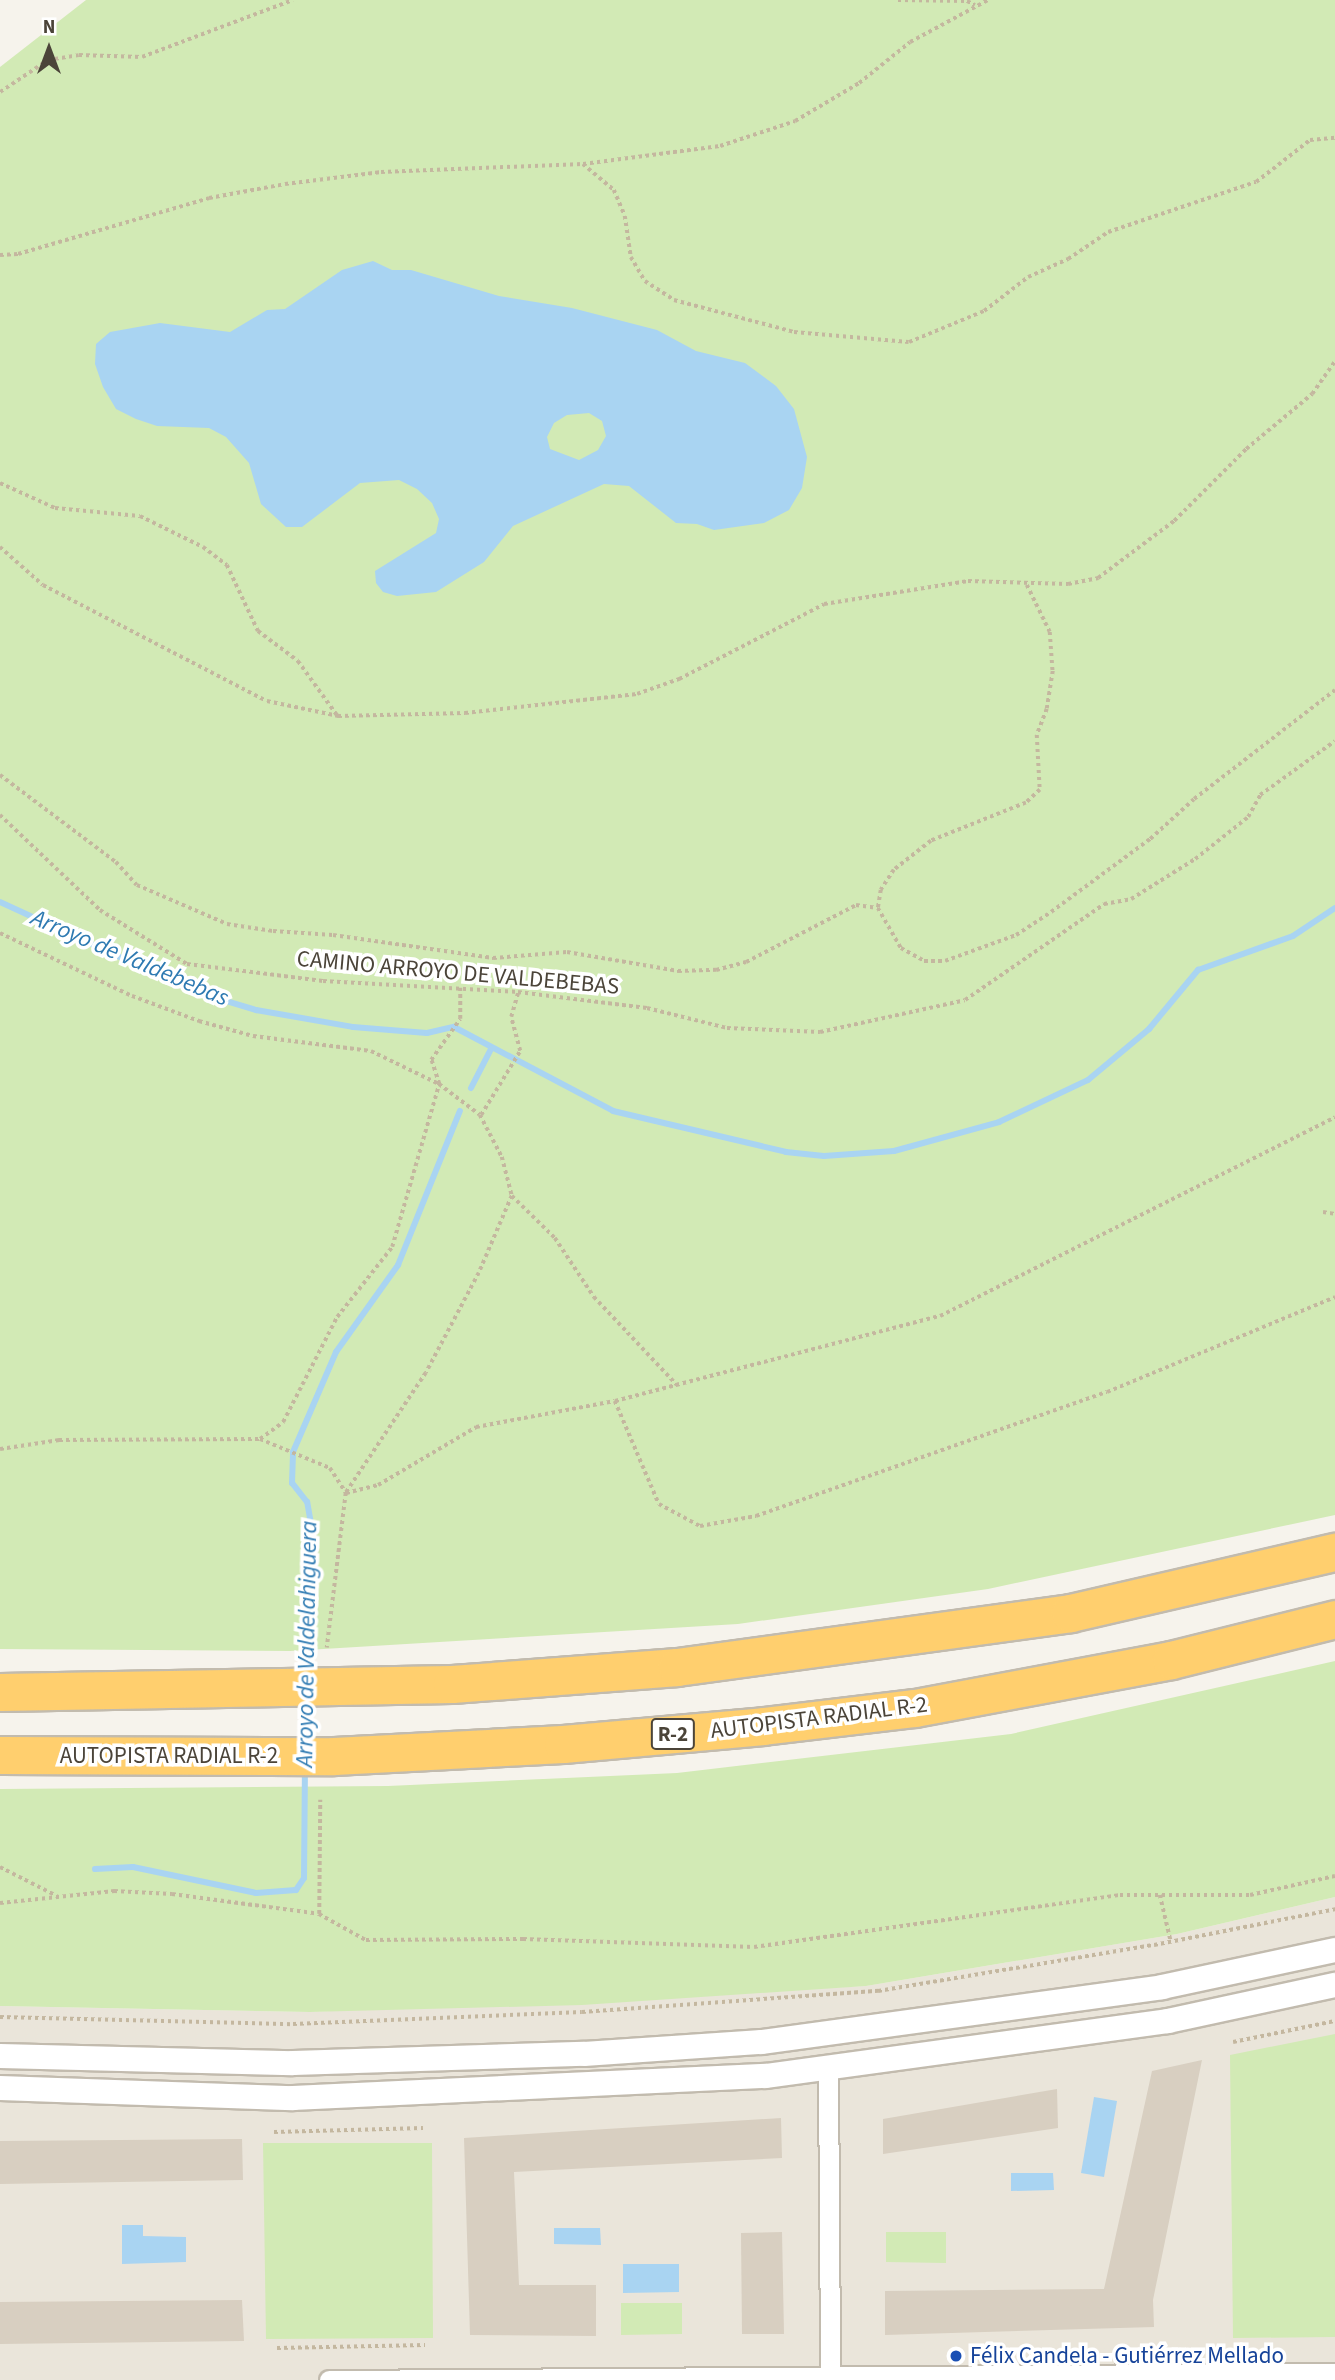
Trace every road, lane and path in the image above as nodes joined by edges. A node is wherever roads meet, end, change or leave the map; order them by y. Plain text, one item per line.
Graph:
1 (293, 0) edge
2 (898, 0) edge
3 (988, 0) edge
4 (976, 5) junction
5 (0, 92) edge
6 (1335, 138) edge
7 (583, 164) junction
8 (0, 254) edge
9 (1335, 361) edge
10 (0, 483) edge
11 (0, 547) edge
12 (1027, 585) junction
13 (1335, 690) edge
14 (338, 716) junction
15 (1335, 741) edge
16 (0, 775) edge
17 (0, 815) edge
18 (878, 908) junction
19 (0, 933) edge
20 (460, 988) junction
21 (518, 992) junction
22 (439, 1084) junction
23 (480, 1115) junction
24 (1335, 1117) edge
25 (512, 1196) junction
26 (1323, 1212) dead end
27 (1335, 1213) edge
28 (1335, 1297) edge
29 (677, 1385) junction
30 (615, 1401) junction
31 (260, 1439) junction
32 (0, 1449) edge
33 (346, 1493) junction
34 (1335, 1552) edge
35 (1335, 1619) edge
36 (327, 1648) dead end
37 (0, 1692) edge
38 (0, 1755) edge
39 (320, 1800) dead end
40 (0, 1867) edge
41 (1335, 1876) edge
42 (1160, 1895) junction
43 (59, 1897) junction
44 (0, 1903) edge
45 (1335, 1909) edge
46 (318, 1914) junction
47 (1171, 1942) junction
48 (1335, 1950) edge
49 (1335, 1985) edge
50 (0, 2017) edge
51 (1335, 2021) edge
52 (1233, 2042) dead end
53 (0, 2056) edge
54 (828, 2071) junction
55 (0, 2088) edge
56 (423, 2128) dead end
57 (274, 2132) dead end
58 (425, 2345) dead end
59 (278, 2348) dead end
60 (1335, 2373) edge
61 (1262, 2377) edge
62 (830, 2378) edge
63 (329, 2380) edge
64 (398, 2380) edge

1 - 5 path
2 - 4 path
3 - 4 path
4 - 7 path
6 - 7 path
7 - 8 path
9 - 12 path
10 - 14 path
11 - 14 path
12 - 14 path
12 - 18 path
13 - 18 path
15 - 21 path, CAMINO ARROYO DE VALDEBEBAS
16 - 18 path
17 - 20 path, CAMINO ARROYO DE VALDEBEBAS
19 - 22 path
20 - 21 path, CAMINO ARROYO DE VALDEBEBAS
20 - 22 path
21 - 23 path
22 - 23 path
22 - 31 path
23 - 25 path
24 - 29 path
25 - 29 path
25 - 33 path
26 - 27 path
28 - 30 path
29 - 30 path
30 - 33 path
31 - 32 path
31 - 33 path
33 - 36 path
34 - 37 highway
35 - 38 highway, AUTOPISTA RADIAL R-2 / R-2
39 - 46 path
40 - 43 path
41 - 42 path
42 - 46 path
42 - 47 path
43 - 44 path
43 - 46 path
45 - 47 path
47 - 50 path
48 - 53 street
49 - 54 street
51 - 52 path
54 - 55 street
54 - 62 street
56 - 57 path
58 - 59 path
60 - 61 street
61 - 62 street
62 - 64 street
63 - 64 street

